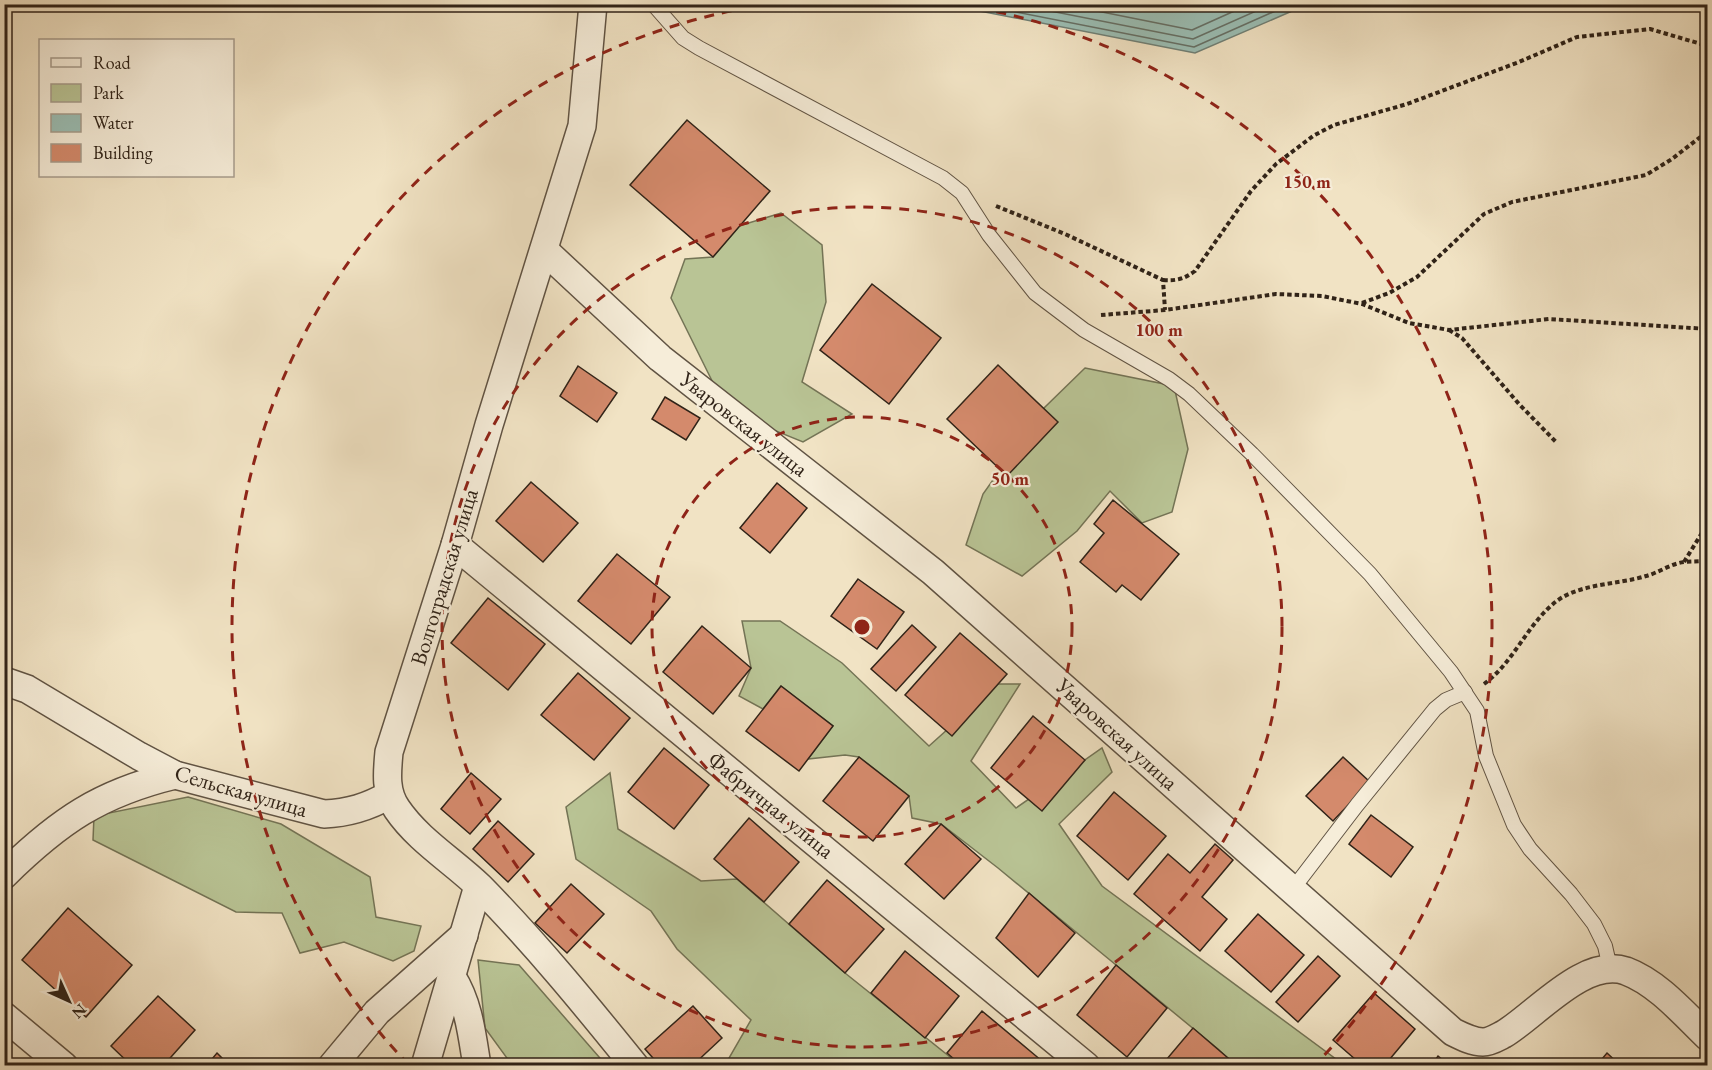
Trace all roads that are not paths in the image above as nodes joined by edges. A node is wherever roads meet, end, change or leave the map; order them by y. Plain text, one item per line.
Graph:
1 (593, 4) edge
2 (653, 4) edge
3 (544, 250) junction
4 (455, 545) junction
5 (4, 681) edge
6 (1465, 692) junction
7 (175, 775) junction
8 (389, 795) junction
9 (4, 875) edge
10 (478, 886) junction
11 (1292, 890) junction
12 (464, 934) junction
13 (1610, 968) junction
14 (452, 977) junction
15 (4, 1016) edge
16 (1707, 1037) edge
17 (64, 1065) edge
18 (332, 1065) edge
19 (425, 1065) edge
20 (477, 1065) edge
21 (635, 1065) edge
22 (1086, 1065) edge

1 - 3 street, Волгоградская улица
2 - 6 lane
3 - 4 street, Волгоградская улица
3 - 11 street, Уваровская улица
4 - 8 street, Волгоградская улица
4 - 22 street, Фабричная улица
5 - 7 street, Сельская улица
6 - 11 lane
6 - 13 lane
7 - 8 street, Сельская улица
7 - 9 street
8 - 10 street
10 - 12 street
10 - 21 street
11 - 13 street, Уваровская улица
12 - 14 street
12 - 18 street
13 - 16 street
14 - 19 street
14 - 20 street
15 - 17 street

